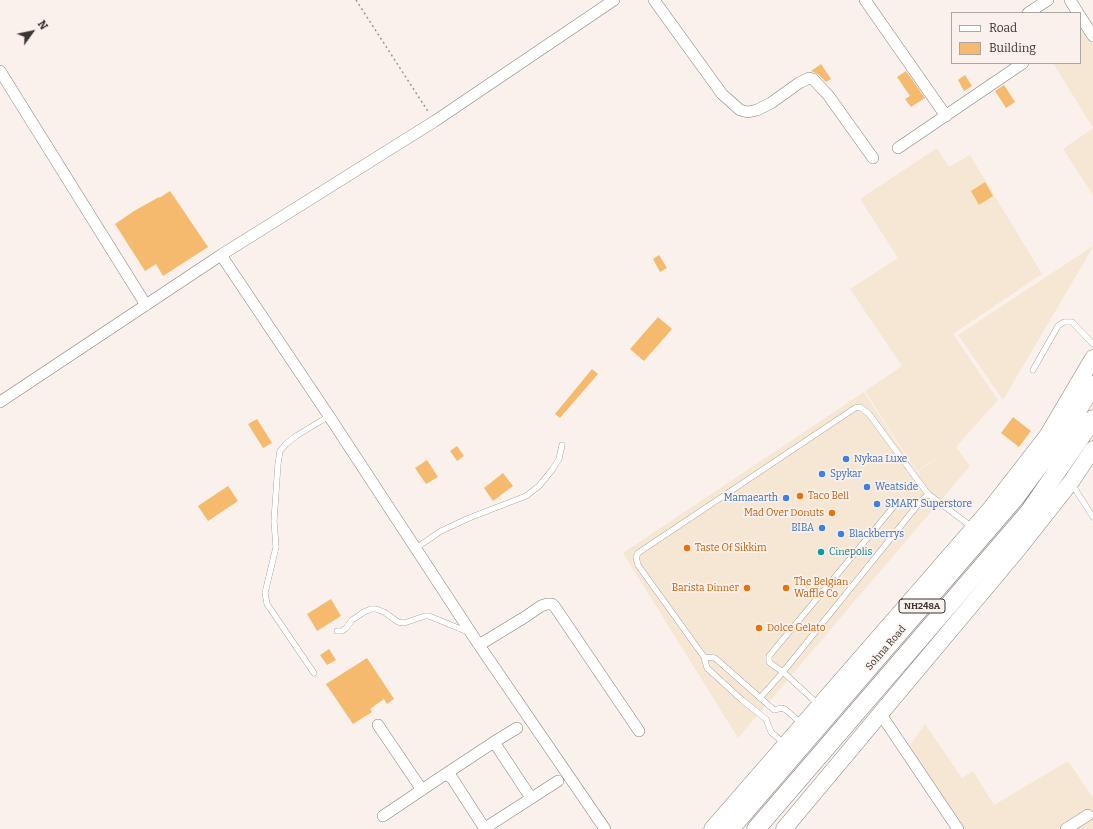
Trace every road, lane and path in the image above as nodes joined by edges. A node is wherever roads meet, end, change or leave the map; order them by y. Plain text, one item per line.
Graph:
1 (356, 0) edge
2 (614, 0) edge
3 (654, 0) edge
4 (865, 0) edge
5 (1048, 0) edge
6 (1070, 0) edge
7 (1030, 12) edge
8 (1077, 12) edge
9 (1081, 19) edge
10 (1093, 36) edge
11 (1022, 64) edge
12 (0, 70) edge
13 (946, 116) junction
14 (435, 121) junction
15 (898, 148) dead end
16 (873, 158) dead end
17 (221, 255) junction
18 (146, 305) junction
19 (1093, 344) edge
20 (1093, 358) edge
21 (1033, 370) dead end
22 (1093, 385) edge
23 (0, 402) edge
24 (329, 416) junction
25 (1093, 419) edge
26 (562, 445) dead end
27 (1093, 449) edge
28 (1071, 482) junction
29 (928, 494) junction
30 (916, 507) junction
31 (1093, 517) edge
32 (973, 529) junction
33 (416, 548) junction
34 (337, 631) dead end
35 (472, 634) junction
36 (479, 645) junction
37 (704, 657) junction
38 (782, 672) junction
39 (314, 673) dead end
40 (760, 698) junction
41 (820, 706) junction
42 (774, 710) junction
43 (880, 713) junction
44 (766, 719) junction
45 (378, 725) dead end
46 (803, 725) junction
47 (517, 728) dead end
48 (639, 731) dead end
49 (494, 742) junction
50 (785, 744) junction
51 (444, 775) junction
52 (558, 781) dead end
53 (422, 790) junction
54 (531, 798) junction
55 (1088, 815) dead end
56 (383, 816) dead end
57 (726, 825) edge
58 (785, 828) edge
59 (485, 829) edge
60 (605, 829) edge
61 (756, 829) edge
62 (958, 829) edge
63 (1066, 829) edge

1 - 14 path
2 - 14 street
3 - 16 street
4 - 13 street
5 - 7 street
6 - 8 street
9 - 10 street
11 - 13 street
12 - 18 street
13 - 15 street
14 - 17 street
17 - 18 street
17 - 24 street
18 - 23 street
19 - 21 lane
20 - 32 main road
22 - 57 highway, Sohna Road / NH248A
24 - 33 street
24 - 39 lane
25 - 61 highway, Sohna Road / NH248A
26 - 33 lane
27 - 28 main road
28 - 31 lane
28 - 43 main road
29 - 30 lane
29 - 32 lane
29 - 37 lane
30 - 38 lane
30 - 38 lane
32 - 41 main road
33 - 35 street
34 - 35 lane
35 - 36 street
36 - 48 street
36 - 60 street
37 - 40 lane
37 - 44 lane
38 - 40 lane
38 - 41 lane
40 - 42 lane
41 - 46 main road
42 - 44 lane
42 - 46 lane
43 - 58 main road
43 - 62 street
44 - 50 lane
45 - 53 street
46 - 50 main road
47 - 49 street
49 - 51 street
49 - 54 street
50 - 57 main road
51 - 53 street
51 - 59 street
52 - 54 street
53 - 56 street
54 - 59 street
55 - 63 street

